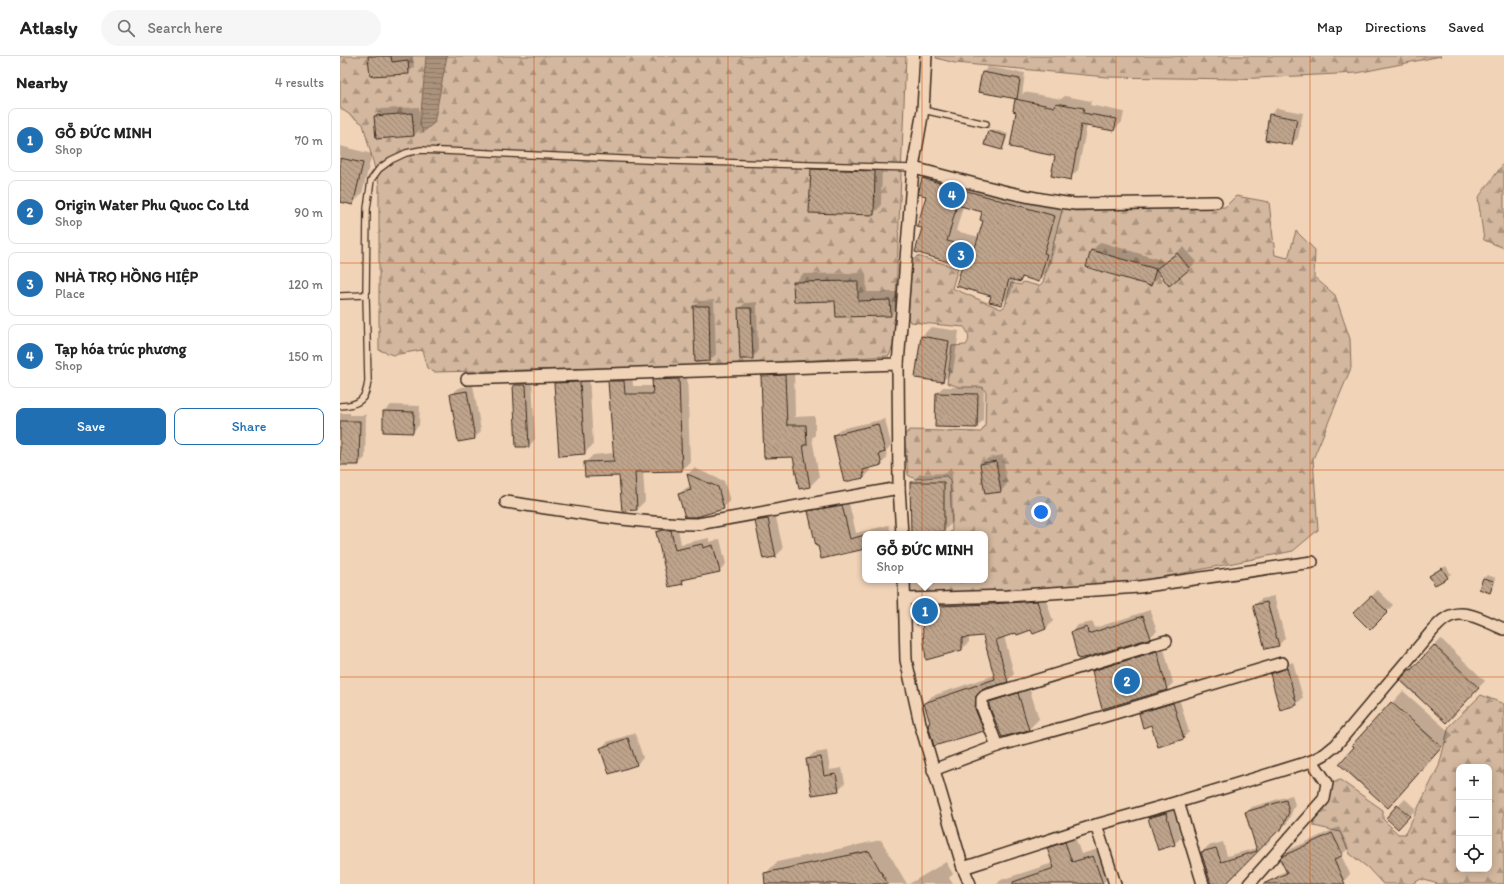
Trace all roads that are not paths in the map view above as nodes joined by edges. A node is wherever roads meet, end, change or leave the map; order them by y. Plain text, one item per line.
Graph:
1 (926, 56) edge
2 (922, 110) junction
3 (986, 124) dead end
4 (913, 168) junction
5 (1216, 202) dead end
6 (366, 295) junction
7 (340, 296) edge
8 (898, 364) junction
9 (467, 379) dead end
10 (340, 406) edge
11 (899, 488) junction
12 (506, 502) dead end
13 (902, 531) edge
14 (1312, 562) dead end
15 (904, 583) edge
16 (905, 599) junction
17 (1504, 629) edge
18 (1166, 641) dead end
19 (1282, 664) dead end
20 (997, 746) junction
21 (1312, 761) junction
22 (933, 770) junction
23 (1178, 802) junction
24 (1096, 825) junction
25 (963, 868) junction
26 (970, 884) edge
27 (1115, 884) edge
28 (1203, 884) edge
29 (1249, 884) edge

1 - 2 street
2 - 3 lane
2 - 4 street
4 - 5 street
4 - 6 lane
4 - 8 street
6 - 7 lane
6 - 10 lane
8 - 9 street
8 - 11 street
11 - 12 street
11 - 13 street
14 - 16 street
15 - 16 street
16 - 22 street
17 - 21 street
18 - 20 street
19 - 20 street
20 - 22 street
21 - 23 street
21 - 29 street
22 - 25 street
23 - 24 street
23 - 28 street
24 - 25 street
24 - 27 street
25 - 26 street

